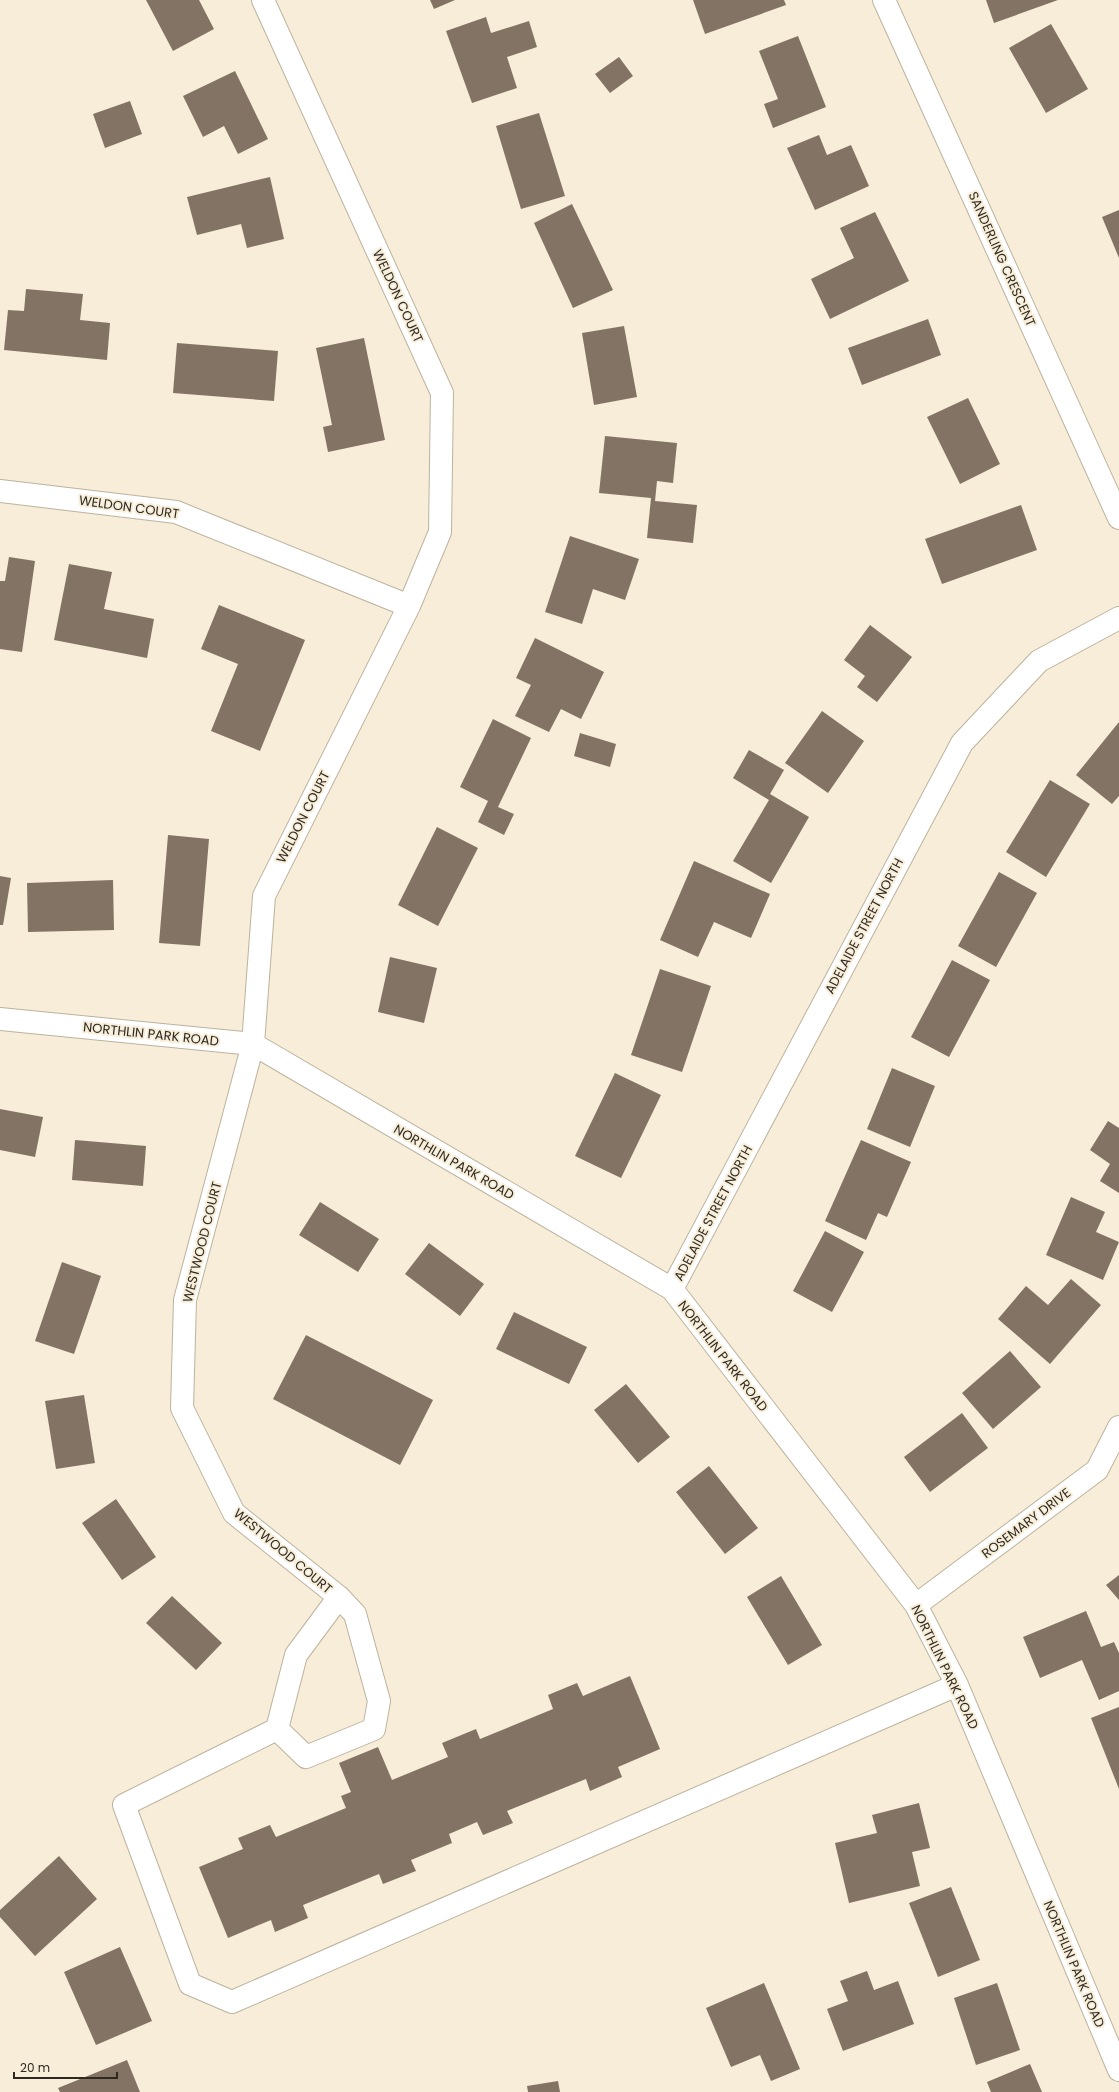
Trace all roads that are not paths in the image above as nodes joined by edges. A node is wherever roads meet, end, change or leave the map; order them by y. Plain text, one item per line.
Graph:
1 (263, 0) edge
2 (884, 0) edge
3 (0, 491) edge
4 (1119, 518) edge
5 (409, 606) junction
6 (1119, 618) edge
7 (0, 1019) edge
8 (253, 1044) junction
9 (672, 1289) junction
10 (1119, 1428) edge
11 (339, 1597) junction
12 (916, 1605) junction
13 (957, 1685) junction
14 (277, 1730) junction
15 (1119, 2070) edge

1 - 5 street, WELDON COURT
2 - 4 street, SANDERLING CRESCENT
3 - 5 street, WELDON COURT
5 - 8 street, WELDON COURT
6 - 9 street, ADELAIDE STREET NORTH
7 - 8 street, NORTHLIN PARK ROAD
8 - 9 street, NORTHLIN PARK ROAD
8 - 11 street, WESTWOOD COURT
9 - 12 street, NORTHLIN PARK ROAD
10 - 12 street, ROSEMARY DRIVE
11 - 14 street
11 - 14 street, WESTWOOD COURT
12 - 13 street, NORTHLIN PARK ROAD
13 - 14 street
13 - 15 street, NORTHLIN PARK ROAD

